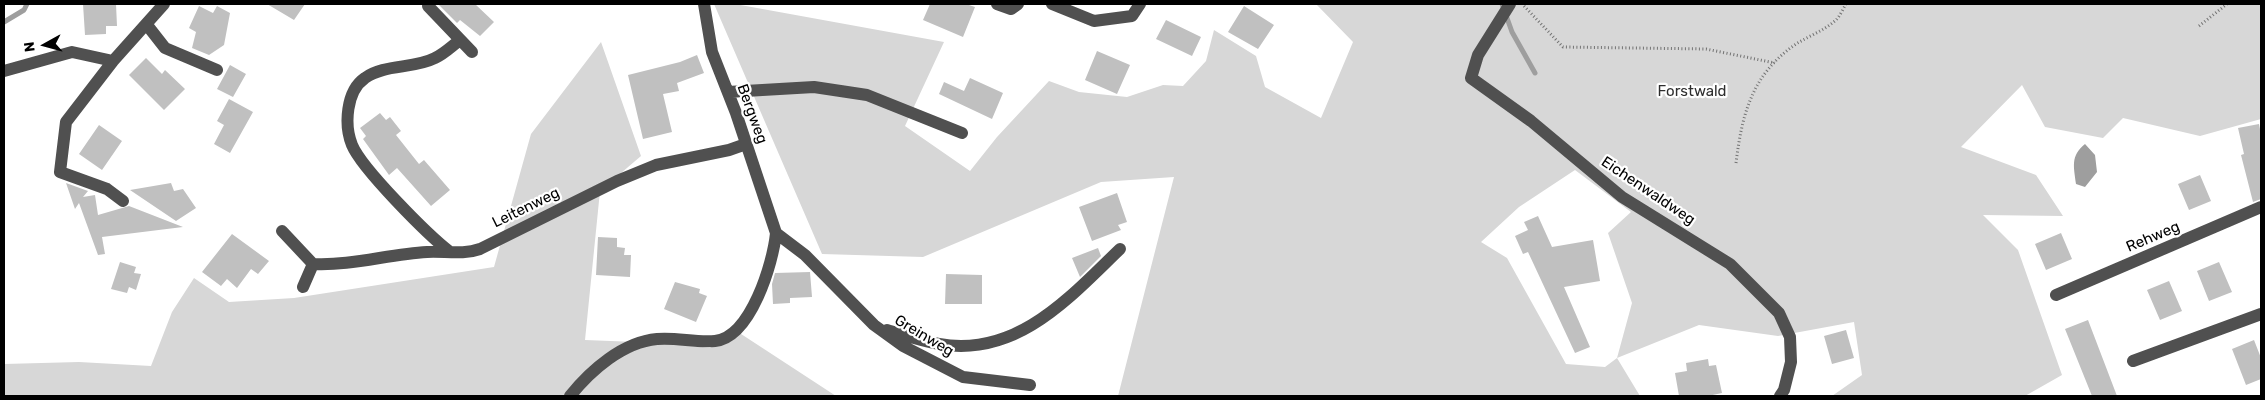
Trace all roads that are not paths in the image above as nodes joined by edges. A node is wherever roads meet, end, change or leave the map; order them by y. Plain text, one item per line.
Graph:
1 (164, 4) edge
2 (704, 4) edge
3 (997, 4) edge
4 (1018, 4) edge
5 (1052, 4) edge
6 (1140, 4) edge
7 (1509, 5) edge
8 (428, 6) dead end
9 (147, 24) junction
10 (460, 40) junction
11 (472, 52) dead end
12 (113, 61) junction
13 (4, 70) edge
14 (217, 70) dead end
15 (728, 92) junction
16 (962, 133) dead end
17 (746, 144) junction
18 (123, 201) dead end
19 (2261, 207) edge
20 (282, 231) dead end
21 (776, 234) junction
22 (1120, 249) dead end
23 (450, 252) junction
24 (313, 264) junction
25 (303, 287) dead end
26 (2056, 295) dead end
27 (2261, 314) edge
28 (879, 328) junction
29 (2133, 362) dead end
30 (1030, 385) dead end
31 (570, 396) edge
32 (1780, 396) edge

1 - 9 street
2 - 15 street, Bergweg
3 - 4 street
5 - 6 street
7 - 32 street, Eichenwaldweg
8 - 10 street
9 - 12 street
9 - 14 street
10 - 11 street
10 - 23 street
12 - 13 street
12 - 18 street
15 - 16 street
15 - 17 street, Bergweg
17 - 21 street, Bergweg
17 - 23 street, Leitenweg
19 - 26 street, Rehweg
20 - 24 street
21 - 28 street, Greinweg
21 - 31 street
22 - 28 street
23 - 24 street, Leitenweg
24 - 25 street
27 - 29 street
28 - 30 street, Greinweg

